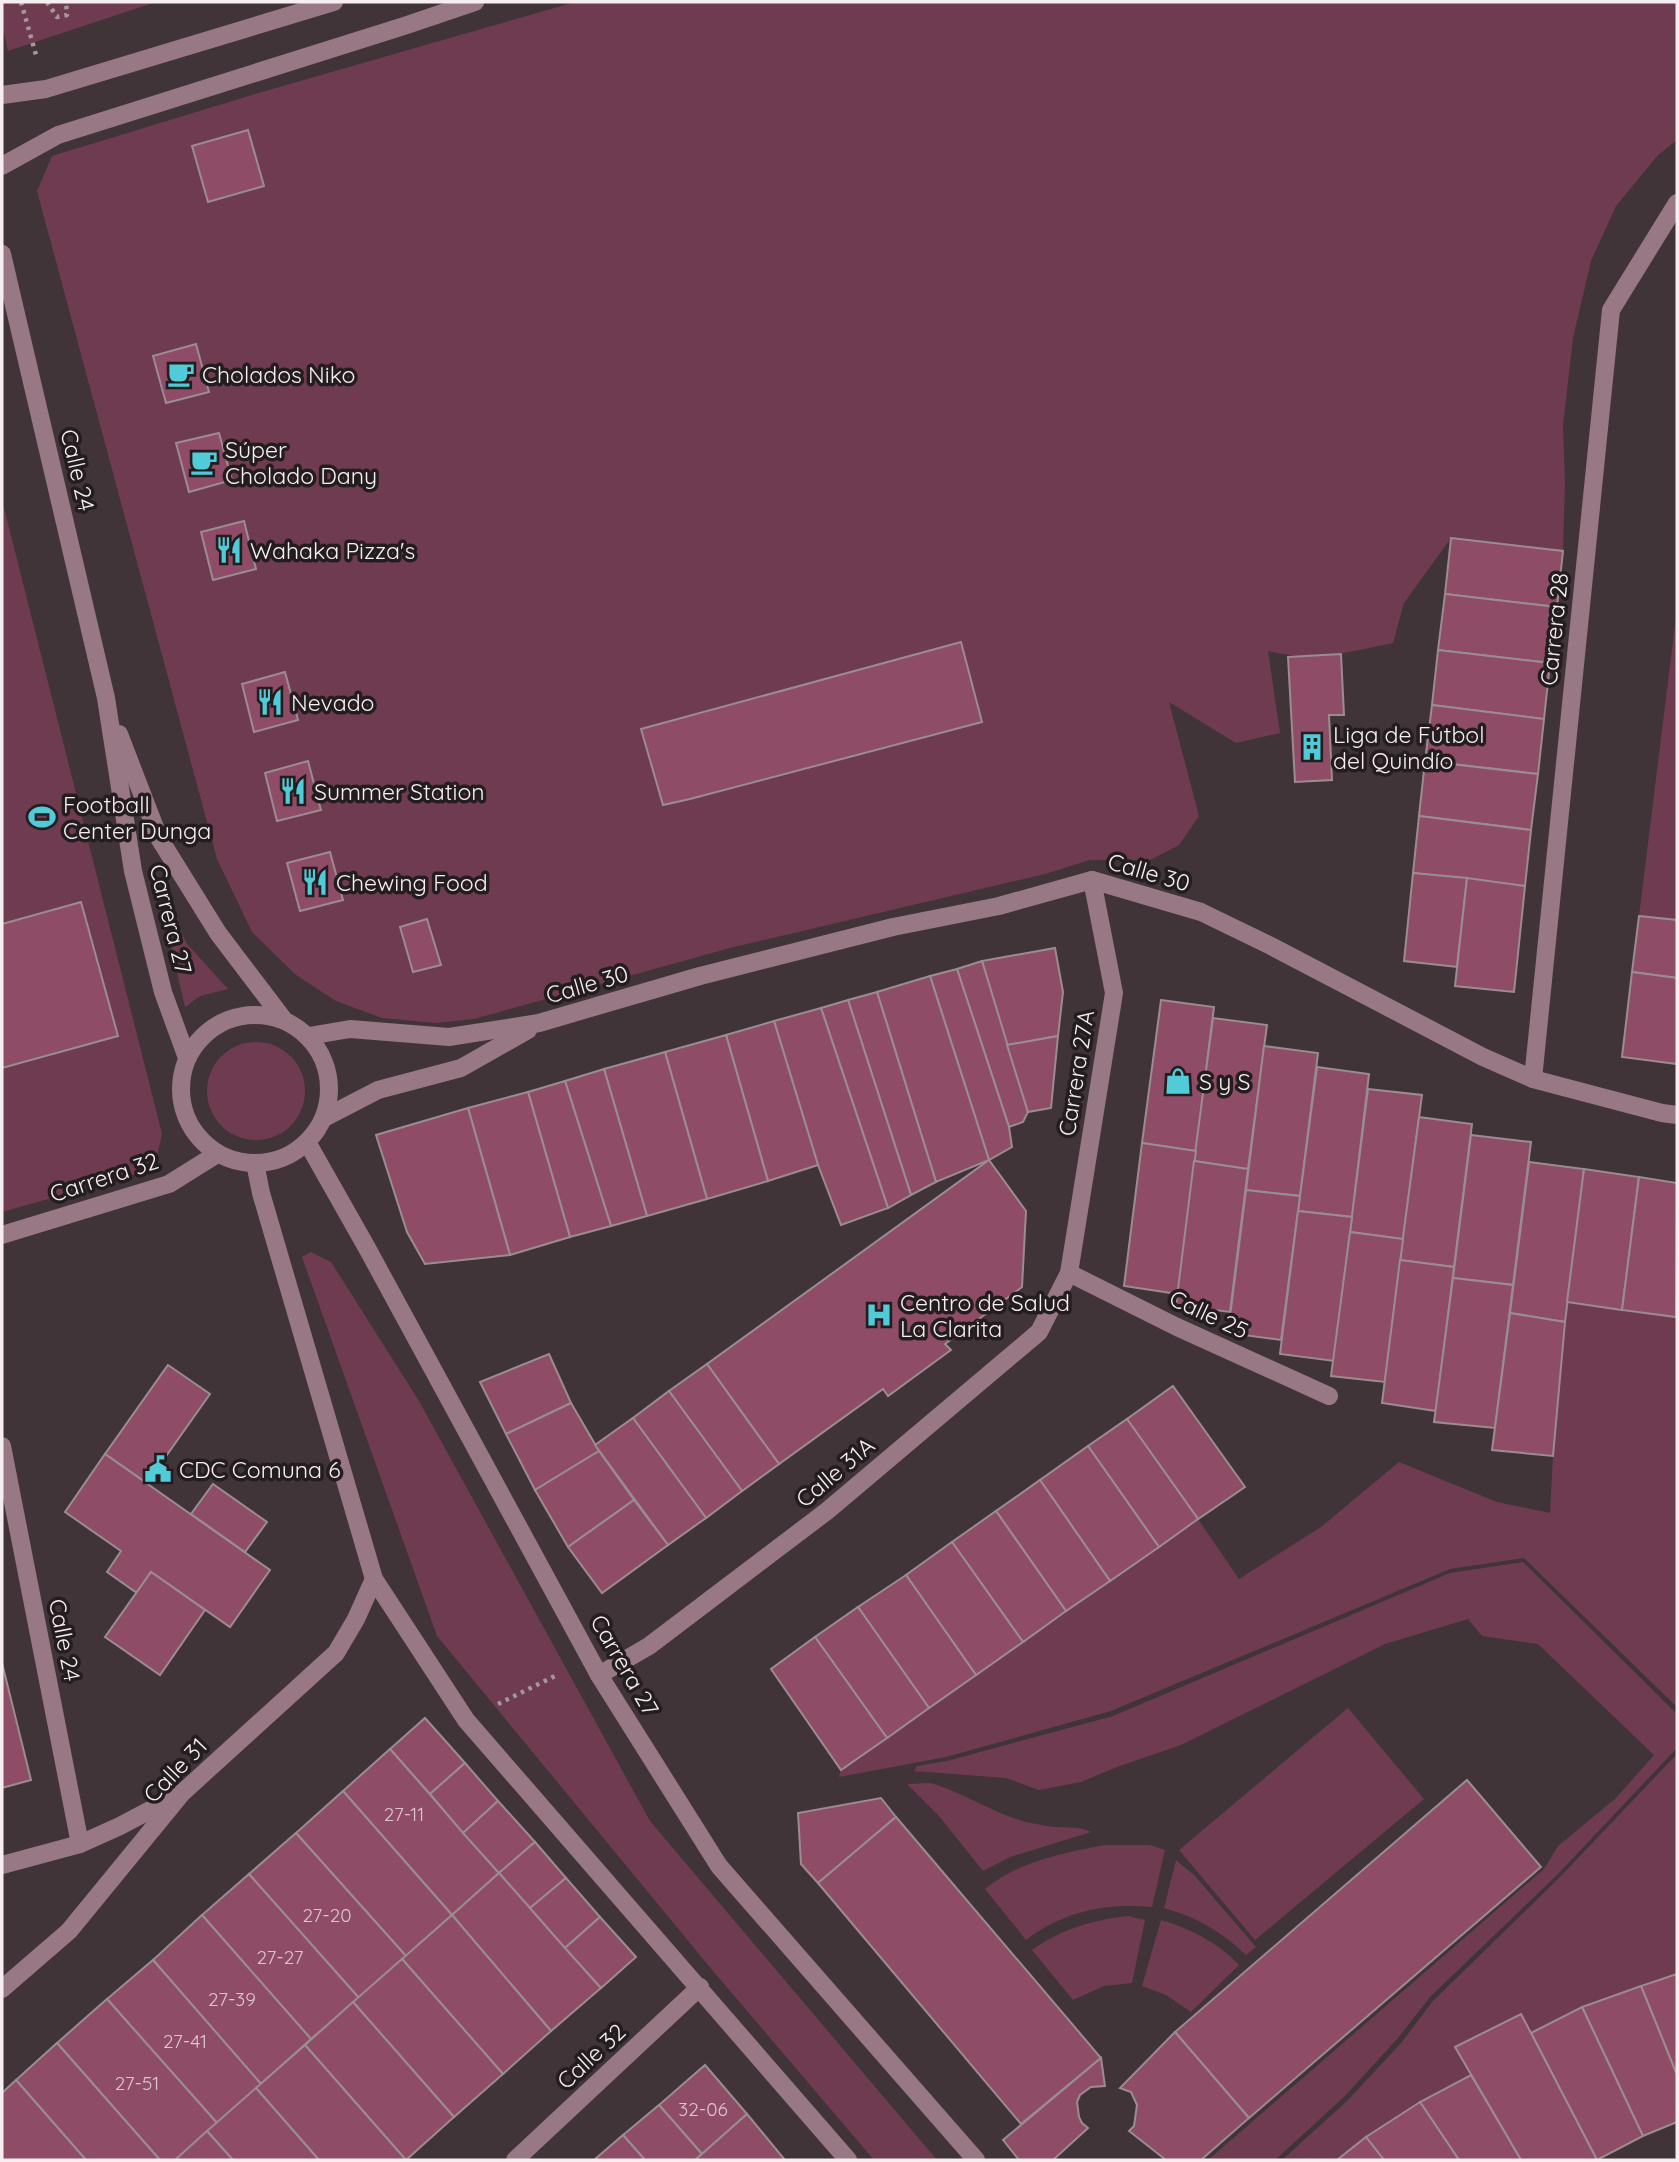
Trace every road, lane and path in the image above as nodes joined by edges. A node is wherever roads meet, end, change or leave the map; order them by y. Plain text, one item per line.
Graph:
1 (21, 2) edge
2 (47, 2) edge
3 (66, 2) edge
4 (334, 2) edge
5 (475, 2) edge
6 (46, 89) junction
7 (2, 95) edge
8 (2, 166) edge
9 (1677, 203) edge
10 (2, 254) edge
11 (106, 698) junction
12 (1092, 880) junction
13 (284, 1020) junction
14 (540, 1023) junction
15 (309, 1036) junction
16 (187, 1058) junction
17 (1533, 1079) junction
18 (1677, 1115) edge
19 (324, 1118) junction
20 (307, 1142) junction
21 (217, 1154) junction
22 (255, 1163) junction
23 (2, 1235) edge
24 (1069, 1273) junction
25 (1329, 1395) dead end
26 (2, 1446) edge
27 (374, 1579) junction
28 (591, 1658) junction
29 (599, 1675) junction
30 (466, 1720) junction
31 (182, 1793) junction
32 (80, 1844) junction
33 (2, 1865) edge
34 (700, 1987) junction
35 (2, 1989) edge
36 (515, 2160) edge
37 (848, 2160) edge
38 (976, 2160) edge

1 - 6 path
2 - 3 path
4 - 6 street
5 - 8 street
6 - 7 street
9 - 17 street, Carrera 28
10 - 11 street, Calle 24
11 - 13 street, Carrera 27
11 - 16 street, Carrera 27
12 - 14 street, Calle 30
12 - 17 street, Calle 30
12 - 24 street, Carrera 27A
13 - 15 street
13 - 16 street
14 - 15 street, Calle 30
14 - 19 street, Calle 30
15 - 19 street
16 - 21 street
17 - 18 street, Calle 30
19 - 20 street
20 - 22 street
20 - 28 street, Carrera 27
21 - 22 street
21 - 23 street, Carrera 32
22 - 27 street
24 - 25 street, Calle 25
24 - 29 street, Calle 31A
26 - 32 street, Calle 24
27 - 30 street
27 - 31 street, Calle 31
28 - 29 street, Carrera 27
28 - 30 path
29 - 38 street, Carrera 27
30 - 34 street
31 - 32 street
31 - 35 street, Calle 31
32 - 33 street
34 - 36 street, Calle 32
34 - 37 street

